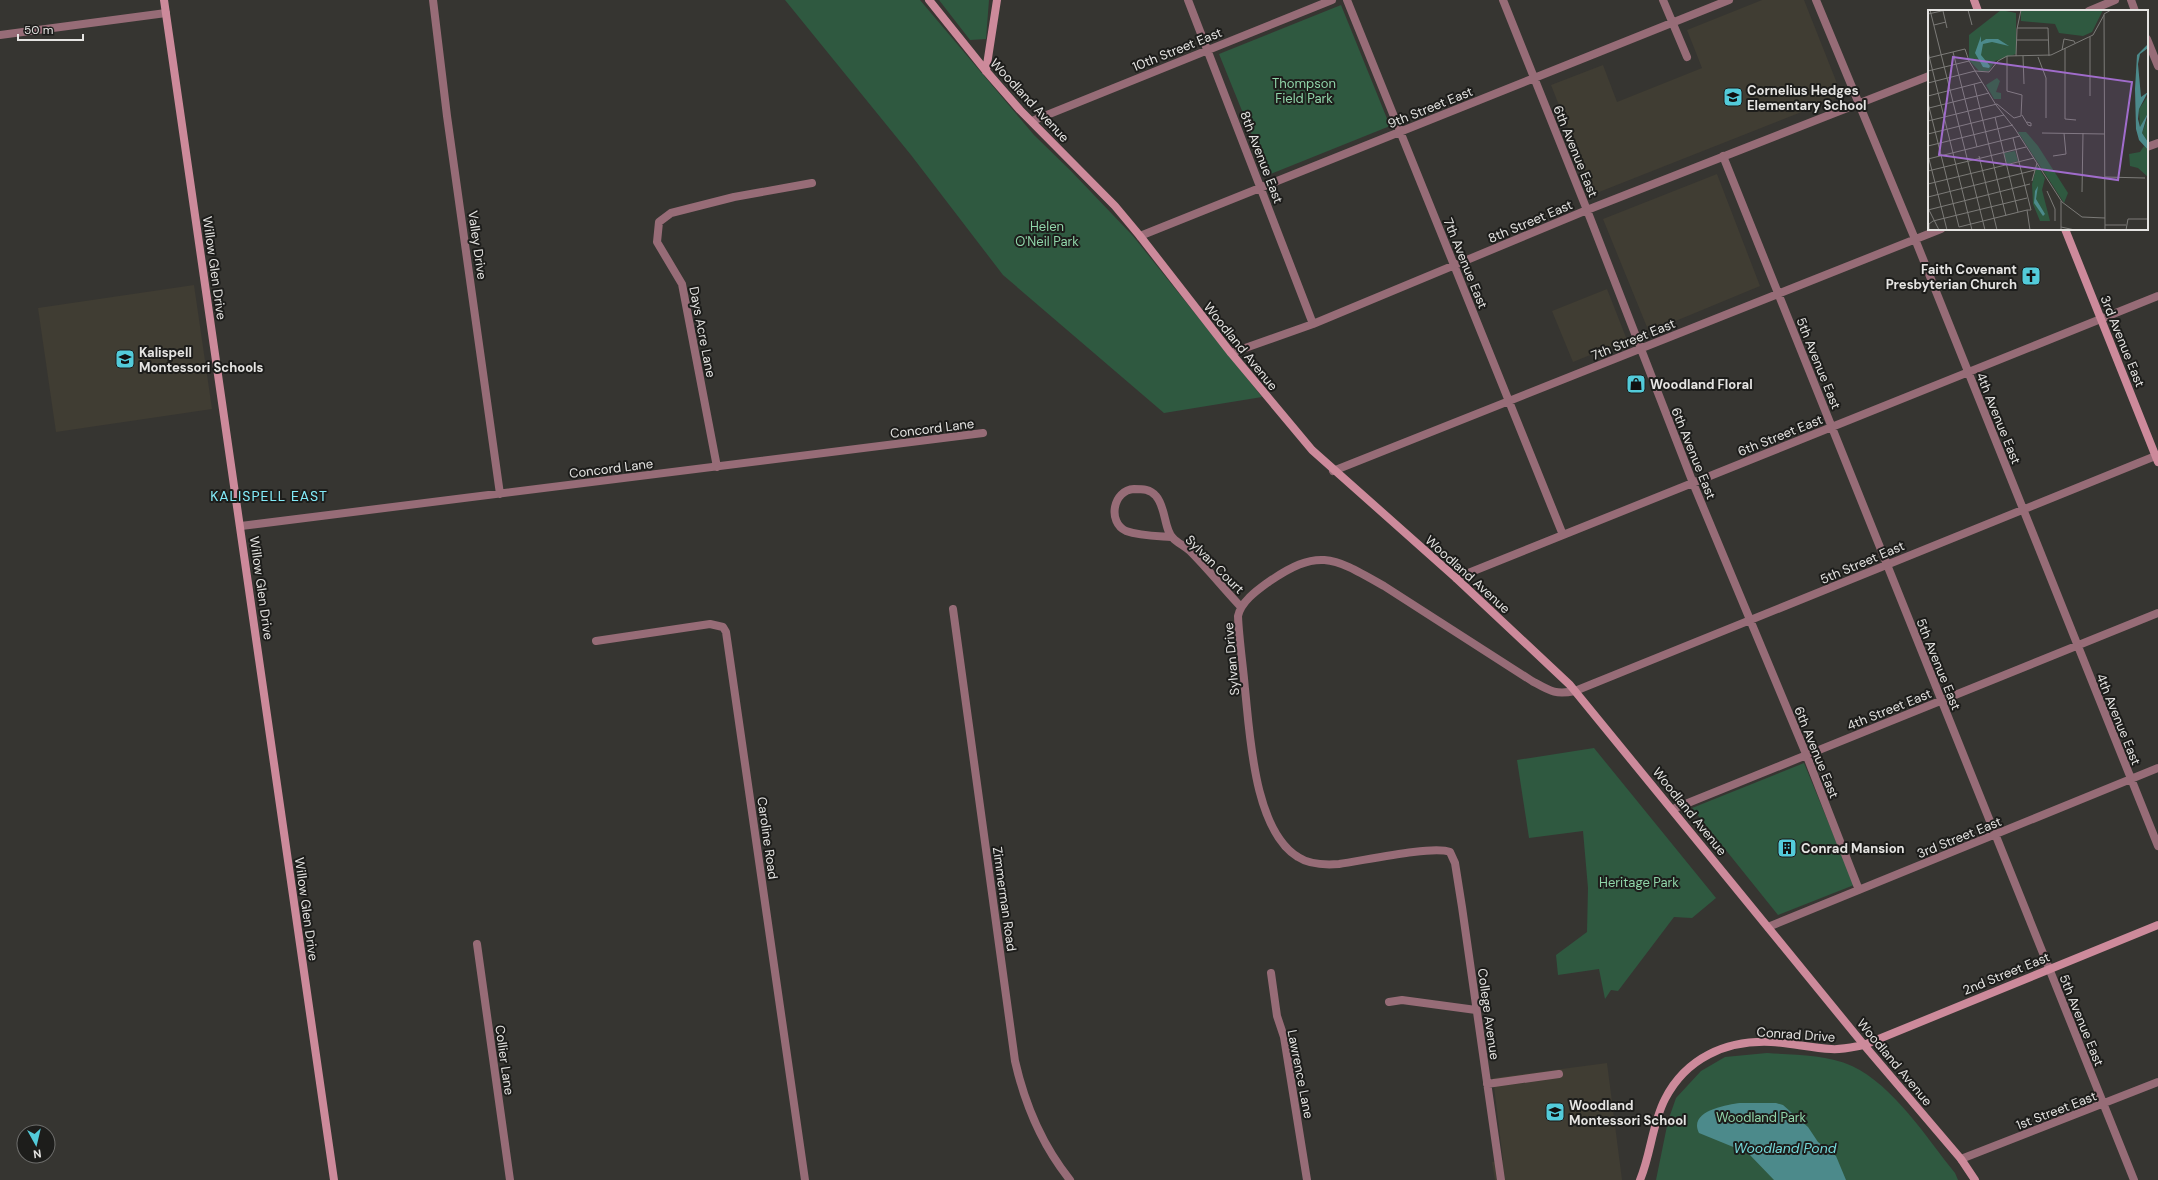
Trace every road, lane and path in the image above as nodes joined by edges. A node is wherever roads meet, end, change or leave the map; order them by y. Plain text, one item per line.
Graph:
1 (164, 0) edge
2 (433, 0) edge
3 (929, 0) edge
4 (997, 0) edge
5 (1188, 0) edge
6 (1332, 0) edge
7 (1347, 0) edge
8 (1503, 0) edge
9 (1663, 0) edge
10 (1729, 0) edge
11 (1816, 0) edge
12 (1974, 0) edge
13 (2115, 0) edge
14 (2131, 0) edge
15 (1978, 10) edge
16 (2091, 10) edge
17 (2135, 10) edge
18 (166, 13) junction
19 (1673, 23) junction
20 (0, 35) edge
21 (2148, 41) edge
22 (1208, 50) junction
23 (1687, 57) dead end
24 (2158, 66) edge
25 (986, 71) junction
26 (1928, 76) edge
27 (1534, 78) junction
28 (1858, 103) junction
29 (1032, 121) junction
30 (1400, 132) junction
31 (2158, 143) edge
32 (2148, 147) edge
33 (1723, 156) junction
34 (812, 183) dead end
35 (1261, 187) junction
36 (1587, 210) junction
37 (1939, 230) edge
38 (2065, 230) edge
39 (1140, 236) junction
40 (1915, 239) junction
41 (1454, 266) junction
42 (1778, 294) junction
43 (2158, 296) edge
44 (2102, 318) junction
45 (1313, 324) junction
46 (1640, 349) junction
47 (1231, 353) junction
48 (1968, 372) junction
49 (1509, 401) junction
50 (1831, 427) junction
51 (983, 433) dead end
52 (2157, 458) edge
53 (717, 467) junction
54 (1333, 471) junction
55 (1693, 482) junction
56 (500, 494) junction
57 (2023, 510) junction
58 (241, 526) junction
59 (1563, 535) junction
60 (1171, 537) junction
61 (1887, 565) junction
62 (1456, 578) junction
63 (1241, 607) junction
64 (952, 609) dead end
65 (2158, 613) edge
66 (1751, 621) junction
67 (596, 641) dead end
68 (2076, 646) junction
69 (1575, 691) junction
70 (1941, 701) junction
71 (1806, 754) junction
72 (2158, 768) edge
73 (2131, 779) junction
74 (1673, 809) junction
75 (1995, 835) junction
76 (2158, 846) edge
77 (1450, 852) joint
78 (1860, 890) junction
79 (2158, 925) edge
80 (1768, 927) junction
81 (477, 944) dead end
82 (2049, 969) junction
83 (1271, 973) dead end
84 (1389, 1002) dead end
85 (1476, 1010) junction
86 (1864, 1045) junction
87 (1559, 1074) dead end
88 (2158, 1082) edge
89 (1487, 1084) junction
90 (2103, 1104) junction
91 (1962, 1159) junction
92 (334, 1180) edge
93 (510, 1180) edge
94 (805, 1180) edge
95 (1070, 1180) edge
96 (1307, 1180) edge
97 (1501, 1180) edge
98 (1640, 1180) edge
99 (1975, 1180) edge
100 (2134, 1180) edge

1 - 18 street, Willow Glen Drive
2 - 56 street, Valley Drive
3 - 25 street, Woodland Avenue
4 - 25 street
5 - 22 street, 8th Avenue East
6 - 22 street, 10th Street East
7 - 30 street, 7th Avenue East
8 - 27 street, 6th Avenue East
9 - 19 street
10 - 19 street, 9th Street East
11 - 28 street, 4th Avenue East
12 - 15 street
13 - 16 street
14 - 17 street
18 - 20 street
18 - 58 street, Willow Glen Drive
19 - 23 street
19 - 27 street, 9th Street East
21 - 24 street
22 - 29 street, 10th Street East
22 - 35 street, 8th Avenue East
25 - 29 street, Woodland Avenue
26 - 28 street, 8th Street East
27 - 30 street, 9th Street East
27 - 36 street, 6th Avenue East
28 - 33 street, 8th Street East
28 - 40 street, 4th Avenue East
29 - 39 street, Woodland Avenue
30 - 35 street, 9th Street East
30 - 41 street, 7th Avenue East
31 - 32 street
33 - 36 street, 8th Street East
33 - 42 street, 5th Avenue East
34 - 53 street, Days Acre Lane
35 - 39 street, 9th Street East
35 - 45 street, 8th Avenue East
36 - 41 street, 8th Street East
36 - 46 street, 6th Avenue East
37 - 40 street, 7th Street East
38 - 44 street, 3rd Avenue East
39 - 47 street, Woodland Avenue
40 - 42 street, 7th Street East
40 - 48 street, 4th Avenue East
41 - 45 street, 8th Street East
41 - 49 street, 7th Avenue East
42 - 46 street, 7th Street East
42 - 50 street, 5th Avenue East
43 - 44 street, 6th Street East
44 - 48 street, 6th Street East
44 - 52 street, 3rd Avenue East
45 - 47 street, 8th Street East
46 - 49 street, 7th Street East
46 - 55 street, 6th Avenue East
47 - 54 street, Woodland Avenue
48 - 50 street, 6th Street East
48 - 57 street, 4th Avenue East
49 - 54 street, 7th Street East
49 - 59 street, 7th Avenue East
50 - 55 street, 6th Street East
50 - 61 street, 5th Avenue East
51 - 53 street, Concord Lane
52 - 57 street, 5th Street East
53 - 56 street, Concord Lane
54 - 62 street, Woodland Avenue
55 - 59 street, 6th Street East
55 - 66 street, 6th Avenue East
56 - 58 street, Concord Lane
57 - 61 street, 5th Street East
57 - 68 street, 4th Avenue East
58 - 92 street, Willow Glen Drive
59 - 62 street, 6th Street East
60 - 60 street, Sylvan Court
60 - 63 street, Sylvan Court
61 - 66 street, 5th Street East
61 - 70 street, 5th Avenue East
62 - 69 street, Woodland Avenue
63 - 69 street, Sylvan Drive
63 - 77 street, Sylvan Drive
64 - 95 street, Zimmerman Road
65 - 68 street, 4th Street East
66 - 69 street, 5th Street East
66 - 71 street, 6th Avenue East
67 - 94 street, Caroline Road
68 - 70 street, 4th Street East
68 - 73 street, 4th Avenue East
69 - 74 street, Woodland Avenue
70 - 71 street, 4th Street East
70 - 75 street, 5th Avenue East
71 - 74 street, 4th Street East
71 - 78 street, 6th Avenue East
72 - 73 street, 3rd Street East
73 - 75 street, 3rd Street East
73 - 76 street, 4th Avenue East
74 - 80 street, Woodland Avenue
75 - 78 street, 3rd Street East
75 - 82 street, 5th Avenue East
77 - 85 street, College Avenue
78 - 80 street, 3rd Street East
79 - 82 street, 2nd Street East
80 - 86 street, Woodland Avenue
81 - 93 street, Collier Lane
82 - 86 street, 2nd Street East
82 - 90 street, 5th Avenue East
83 - 96 street, Lawrence Lane
84 - 85 street
85 - 89 street, College Avenue
86 - 91 street, Woodland Avenue
86 - 98 street, Conrad Drive
87 - 89 street
88 - 90 street, 1st Street East
89 - 97 street, College Avenue
90 - 91 street, 1st Street East
90 - 100 street, 5th Avenue East
91 - 99 street, Woodland Avenue

